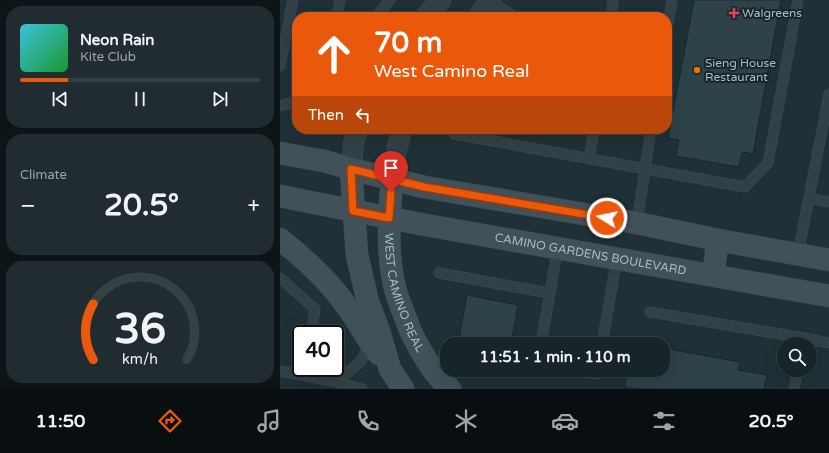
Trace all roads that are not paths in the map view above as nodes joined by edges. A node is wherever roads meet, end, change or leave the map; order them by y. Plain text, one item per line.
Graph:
1 (293, 0) edge
2 (340, 0) edge
3 (390, 0) edge
4 (441, 0) edge
5 (490, 0) edge
6 (613, 0) edge
7 (672, 0) edge
8 (798, 0) edge
9 (338, 12) edge
10 (380, 12) edge
11 (430, 12) edge
12 (482, 12) edge
13 (508, 12) edge
14 (612, 12) edge
15 (670, 12) edge
16 (280, 66) edge
17 (829, 94) edge
18 (292, 102) edge
19 (280, 106) edge
20 (356, 134) edge
21 (401, 134) edge
22 (454, 134) dead end
23 (593, 134) edge
24 (651, 134) edge
25 (280, 153) edge
26 (589, 159) junction
27 (351, 169) junction
28 (646, 169) junction
29 (392, 180) junction
30 (280, 196) edge
31 (809, 198) junction
32 (829, 202) edge
33 (353, 211) junction
34 (389, 218) junction
35 (637, 223) junction
36 (280, 239) edge
37 (718, 240) junction
38 (558, 247) junction
39 (798, 254) junction
40 (617, 258) junction
41 (829, 260) edge
42 (439, 273) dead end
43 (712, 275) junction
44 (280, 278) edge
45 (550, 293) junction
46 (829, 296) edge
47 (650, 312) dead end
48 (312, 325) edge
49 (542, 337) edge
50 (603, 337) edge
51 (783, 337) edge
52 (368, 341) junction
53 (817, 342) edge
54 (829, 343) edge
55 (390, 369) junction
56 (280, 370) edge
57 (797, 377) edge
58 (337, 382) junction
59 (362, 389) edge
60 (403, 389) edge
61 (450, 389) edge
62 (794, 389) edge

1 - 16 lane
2 - 9 lane
3 - 10 lane
4 - 11 street
5 - 12 street
5 - 13 lane
6 - 14 lane
7 - 15 lane
8 - 28 lane
17 - 31 lane
18 - 19 lane
20 - 27 street
21 - 29 street
22 - 26 lane
23 - 26 lane
24 - 28 lane
25 - 27 street
26 - 28 lane
27 - 29 street
27 - 33 street
28 - 35 lane
29 - 34 street, WEST CAMINO REAL
29 - 35 street
30 - 33 street
31 - 32 lane
31 - 39 lane
33 - 34 street, CAMINO GARDENS BOULEVARD
33 - 55 street
34 - 38 street, CAMINO GARDENS BOULEVARD
34 - 61 street, WEST CAMINO REAL
35 - 37 street
36 - 52 street
37 - 39 street
37 - 43 street
38 - 40 street, CAMINO GARDENS BOULEVARD
38 - 45 lane
39 - 41 street
40 - 43 street, CAMINO GARDENS BOULEVARD
40 - 50 lane
42 - 45 lane
43 - 46 street, CAMINO GARDENS BOULEVARD
44 - 48 lane
45 - 49 lane
47 - 51 lane
52 - 55 street
52 - 58 lane
53 - 54 lane
55 - 60 street
56 - 58 lane
57 - 62 lane
58 - 59 lane

